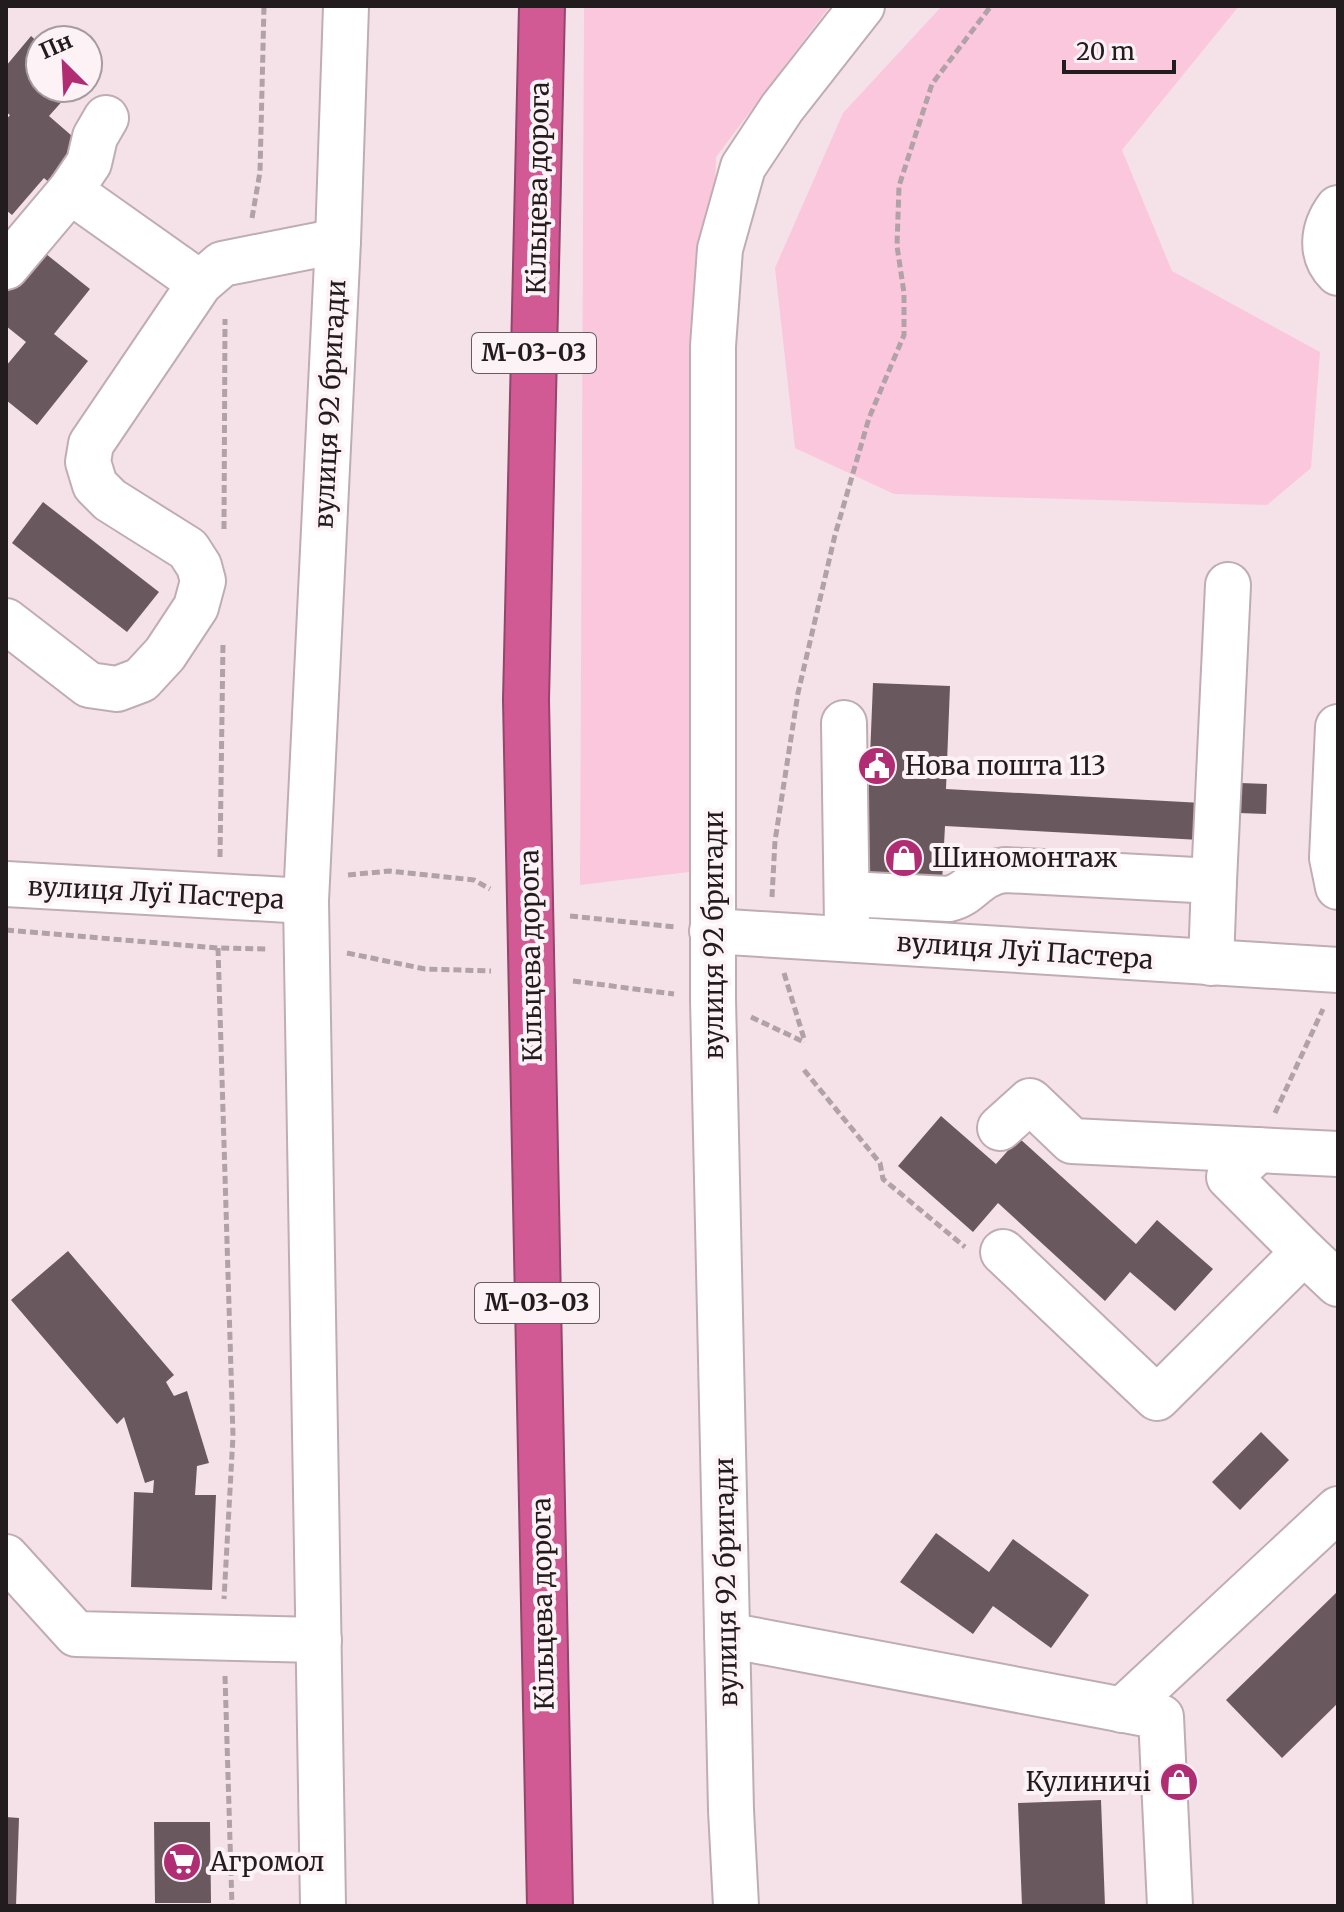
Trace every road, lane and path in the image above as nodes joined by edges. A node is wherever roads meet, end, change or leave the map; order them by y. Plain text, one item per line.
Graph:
1 (264, 6) edge
2 (346, 6) edge
3 (542, 6) edge
4 (862, 6) edge
5 (991, 6) edge
6 (106, 118) dead end
7 (70, 191) junction
8 (1338, 208) edge
9 (338, 241) junction
10 (6, 267) edge
11 (218, 272) junction
12 (1338, 273) edge
13 (224, 530) dead end
14 (1228, 585) dead end
15 (6, 621) edge
16 (223, 638) dead end
17 (844, 723) dead end
18 (1338, 727) edge
19 (220, 870) dead end
20 (1214, 881) junction
21 (6, 884) edge
22 (1338, 887) edge
23 (847, 894) junction
24 (306, 901) junction
25 (6, 930) edge
26 (712, 931) junction
27 (772, 935) junction
28 (847, 939) junction
29 (1211, 963) junction
30 (1332, 986) edge
31 (713, 999) junction
32 (804, 1070) dead end
33 (1000, 1128) dead end
34 (1258, 1150) junction
35 (1338, 1154) edge
36 (1003, 1252) joint
37 (1304, 1252) junction
38 (1338, 1284) edge
39 (1338, 1509) edge
40 (6, 1557) edge
41 (727, 1635) junction
42 (223, 1637) junction
43 (319, 1640) junction
44 (1122, 1710) junction
45 (232, 1906) edge
46 (323, 1906) edge
47 (550, 1906) edge
48 (736, 1906) edge
49 (1170, 1906) edge

1 - 11 path
2 - 9 street, вулиця 92 бригади
3 - 47 highway, Кільцева дорога / М-03-03
4 - 26 street, вулиця 92 бригади
5 - 27 path
6 - 7 street
7 - 10 street
7 - 11 street
8 - 12 street
9 - 11 street
9 - 24 street, вулиця 92 бригади
11 - 13 path
11 - 15 street
14 - 20 street
16 - 19 path
17 - 23 street
18 - 22 street
20 - 23 street
20 - 29 street
21 - 24 street, вулиця Луї Пастера
23 - 28 street
24 - 43 street, вулиця 92 бригади
25 - 42 path
26 - 27 street, вулиця Луї Пастера
26 - 31 street, вулиця 92 бригади
27 - 28 street, вулиця Луї Пастера
27 - 31 path
28 - 29 street, вулиця Луї Пастера
29 - 30 street, вулиця Луї Пастера
30 - 34 path
31 - 41 street, вулиця 92 бригади
32 - 36 path
33 - 34 street
34 - 35 street
34 - 37 street
36 - 37 street
37 - 38 street
39 - 44 street
40 - 42 street
41 - 44 street
41 - 48 street, вулиця 92 бригади
42 - 43 street
42 - 45 path
43 - 46 street, вулиця 92 бригади
44 - 49 street

